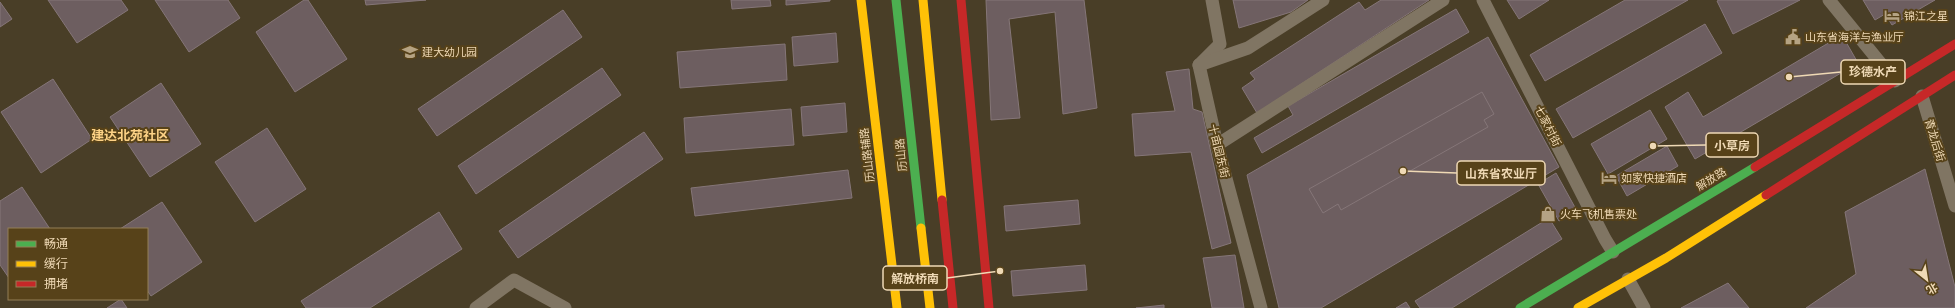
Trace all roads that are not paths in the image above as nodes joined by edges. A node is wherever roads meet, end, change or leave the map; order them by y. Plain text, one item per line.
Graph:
1 (861, 0) edge
2 (896, 0) edge
3 (923, 0) edge
4 (961, 0) edge
5 (1212, 0) edge
6 (1323, 0) edge
7 (1443, 0) edge
8 (1483, 0) edge
9 (1829, 0) edge
10 (1955, 44) edge
11 (1199, 65) junction
12 (1955, 75) edge
13 (1895, 81) junction
14 (1922, 96) junction
15 (1217, 145) junction
16 (1955, 206) edge
17 (1613, 252) junction
18 (1628, 279) junction
19 (476, 308) edge
20 (565, 308) edge
21 (897, 308) edge
22 (930, 308) edge
23 (953, 308) edge
24 (989, 308) edge
25 (1261, 308) edge
26 (1520, 308) edge
27 (1578, 308) edge
28 (1644, 308) edge

1 - 21 main road, 历山路辅路
2 - 22 main road, 历山路
3 - 23 main road
4 - 24 main road
5 - 11 street
6 - 11 street
7 - 15 street
8 - 17 street, 七家村街
9 - 13 street
10 - 13 main road, 解放路
11 - 15 street, 十亩园东街
12 - 14 main road
13 - 17 main road, 解放路
14 - 16 street, 青龙后街
14 - 18 main road
15 - 25 street, 十亩园东街
17 - 26 main road, 解放路
18 - 27 main road
18 - 28 street
19 - 20 street

